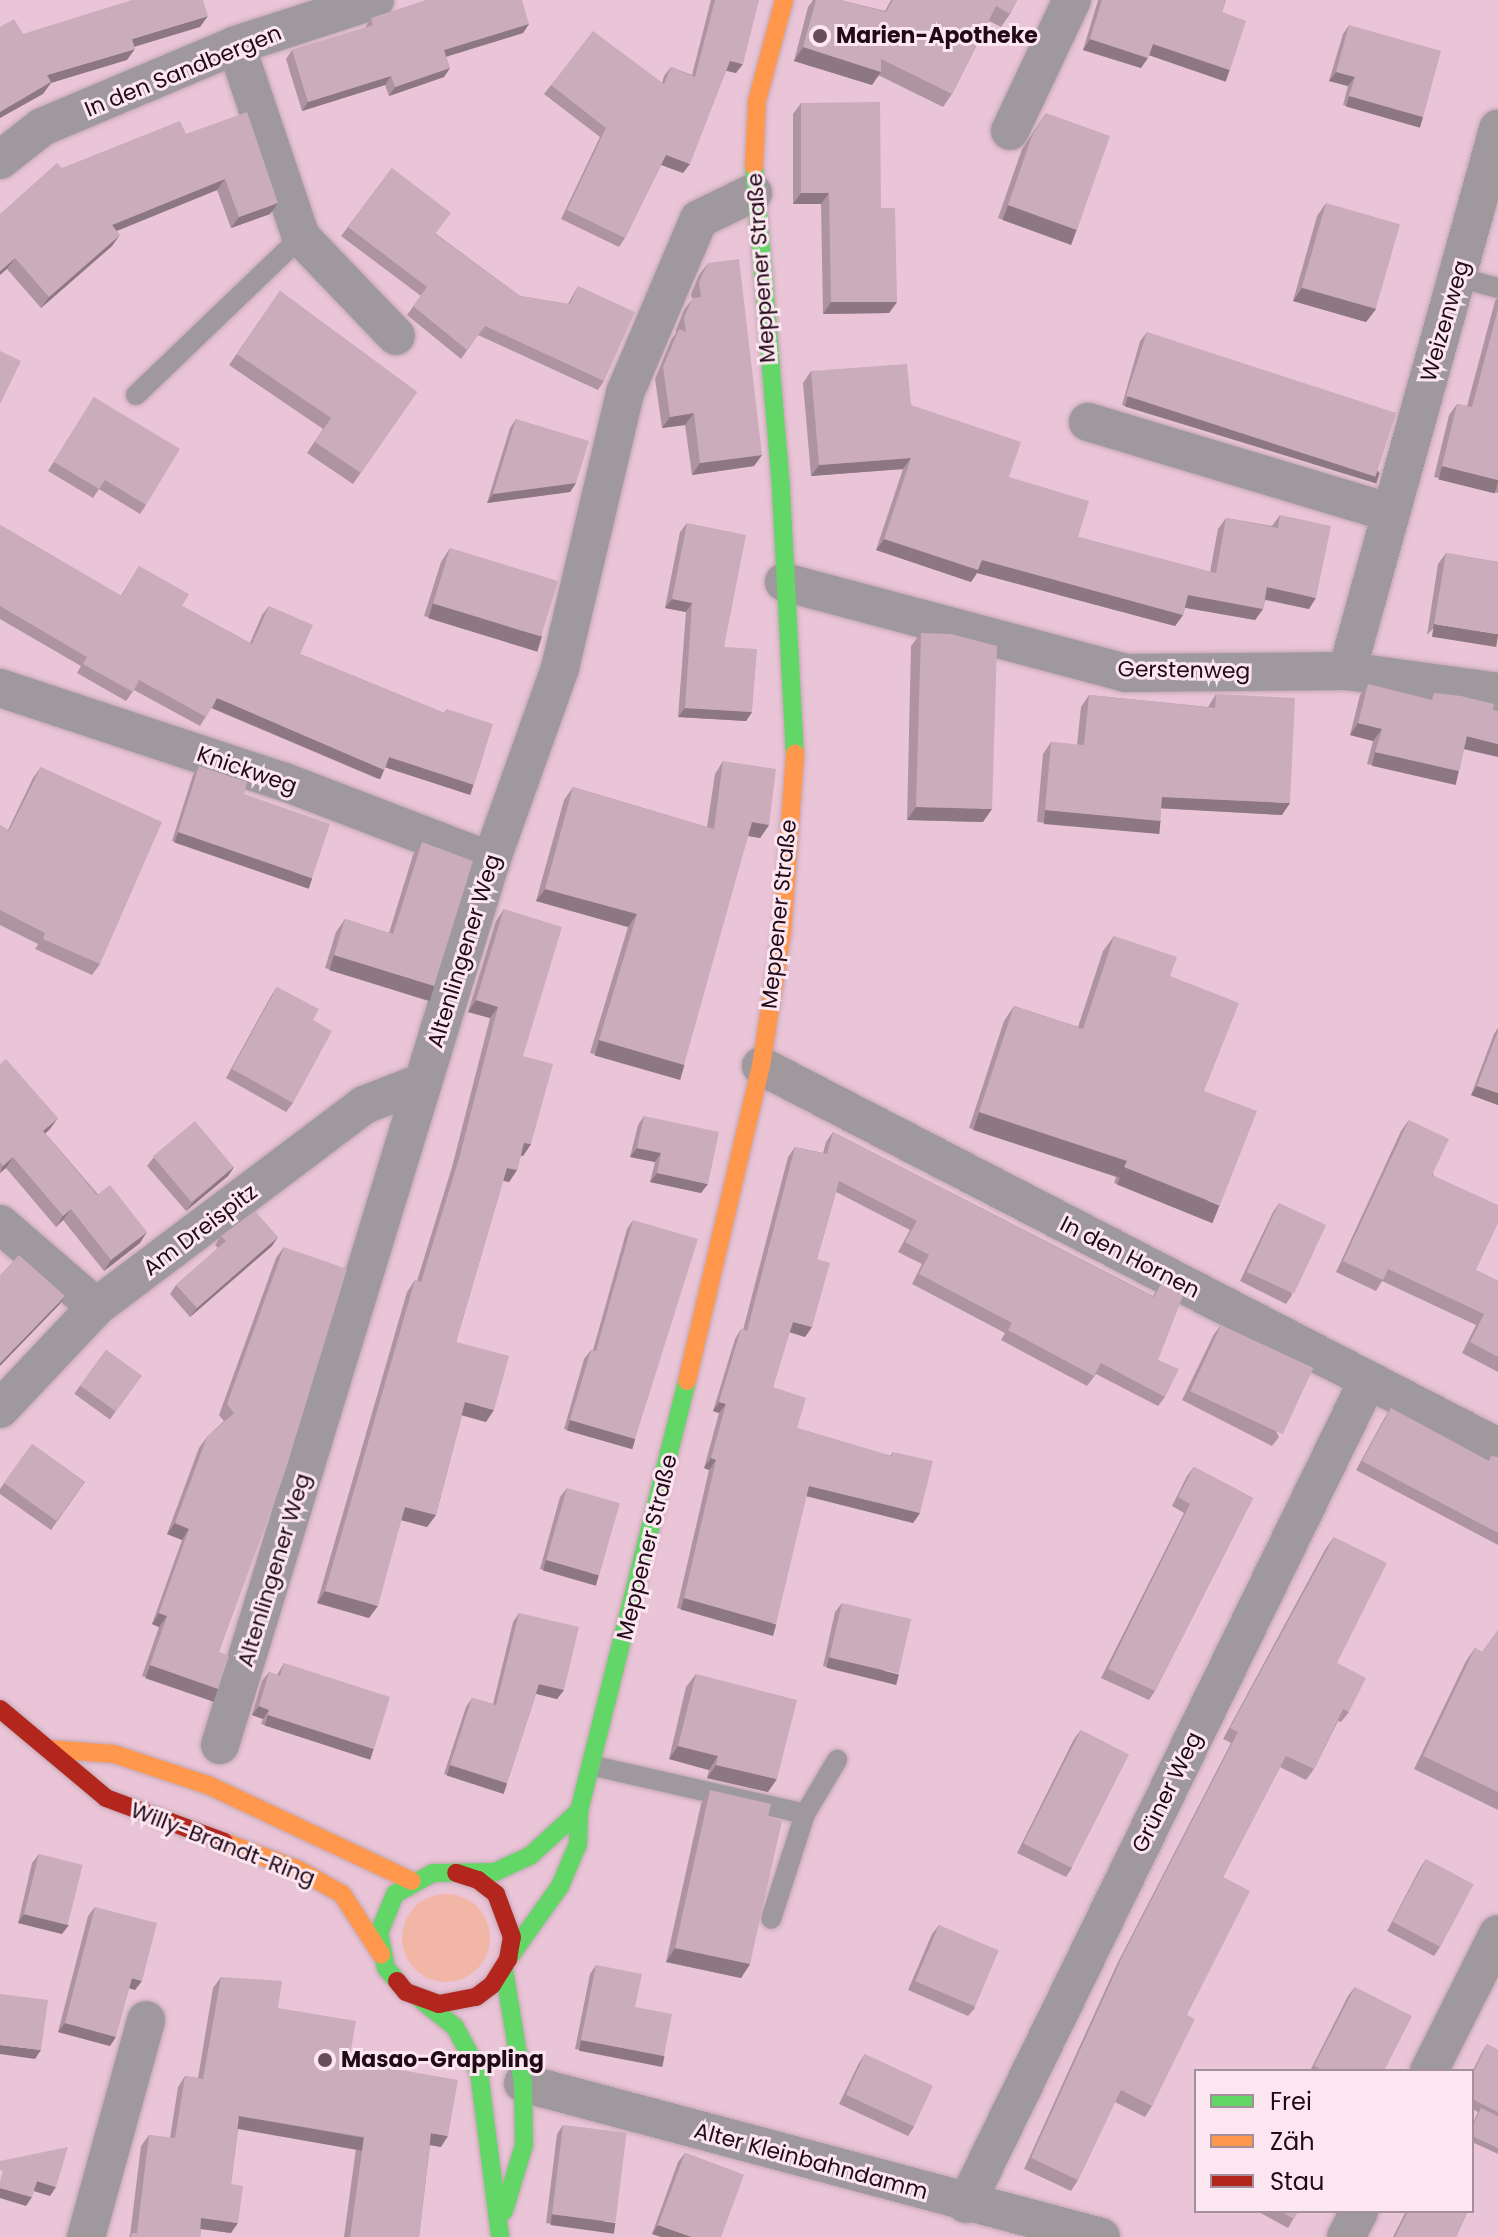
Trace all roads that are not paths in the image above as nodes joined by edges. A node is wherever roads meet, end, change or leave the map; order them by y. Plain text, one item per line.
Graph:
1 (375, 0) edge
2 (784, 0) edge
3 (1072, 0) edge
4 (236, 45) junction
5 (1498, 129) edge
6 (1010, 131) dead end
7 (0, 160) edge
8 (753, 193) junction
9 (301, 237) junction
10 (1457, 277) junction
11 (1498, 288) edge
12 (396, 336) dead end
13 (136, 395) dead end
14 (1088, 422) dead end
15 (1391, 513) junction
16 (784, 582) junction
17 (1347, 671) junction
18 (0, 688) edge
19 (1498, 692) edge
20 (491, 861) junction
21 (761, 1066) junction
22 (423, 1082) junction
23 (0, 1224) edge
24 (96, 1307) junction
25 (1368, 1380) junction
26 (0, 1409) edge
27 (1498, 1447) edge
28 (1, 1714) edge
29 (220, 1745) dead end
30 (49, 1749) junction
31 (837, 1760) dead end
32 (594, 1766) junction
33 (579, 1811) junction
34 (805, 1814) junction
35 (456, 1873) junction
36 (412, 1881) junction
37 (771, 1919) dead end
38 (1498, 1934) edge
39 (381, 1954) junction
40 (506, 1964) junction
41 (420, 1999) junction
42 (146, 2020) dead end
43 (1430, 2069) edge
44 (523, 2083) junction
45 (966, 2204) junction
46 (1358, 2213) edge
47 (500, 2231) edge
48 (86, 2237) edge
49 (1101, 2237) edge
50 (1346, 2237) edge

1 - 4 street, In den Sandbergen
2 - 8 main road, Meppener Straße
3 - 6 street
4 - 7 street, In den Sandbergen
4 - 9 street
5 - 10 street, Weizenweg
8 - 16 main road, Meppener Straße
8 - 20 street, Altenlingener Weg
9 - 12 street
9 - 13 lane
10 - 11 lane
10 - 15 street, Weizenweg
14 - 15 street
15 - 17 street, Weizenweg
16 - 17 street, Gerstenweg
16 - 21 main road, Meppener Straße
17 - 19 street, Gerstenweg
18 - 20 street, Knickweg
20 - 22 street, Altenlingener Weg
21 - 25 street, In den Hornen
21 - 32 main road, Meppener Straße
22 - 24 street, Am Dreispitz
22 - 29 street, Altenlingener Weg
23 - 24 street
24 - 26 street, Am Dreispitz
25 - 27 street, In den Hornen
25 - 45 street, Grüner Weg
28 - 30 main road, Willy-Brandt-Ring
30 - 36 main road, Willy-Brandt-Ring
30 - 39 main road, Willy-Brandt-Ring
31 - 34 lane
32 - 33 main road, Meppener Straße
32 - 34 lane
33 - 35 main road, Meppener Straße
33 - 40 main road, Meppener Straße
34 - 37 lane
35 - 36 main road
35 - 40 main road
36 - 39 main road
38 - 43 street
39 - 41 main road
40 - 41 main road
40 - 44 main road
41 - 47 main road
42 - 48 street
44 - 45 street, Alter Kleinbahndamm
44 - 47 main road
45 - 49 street, Alter Kleinbahndamm
46 - 50 street

